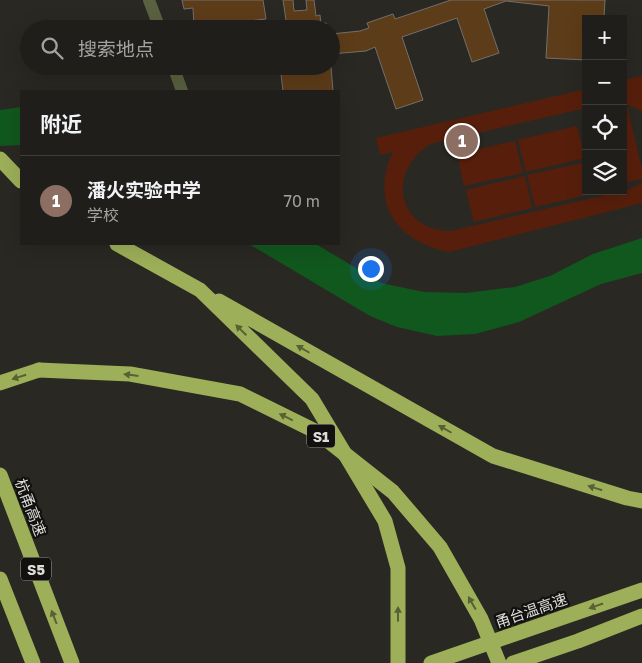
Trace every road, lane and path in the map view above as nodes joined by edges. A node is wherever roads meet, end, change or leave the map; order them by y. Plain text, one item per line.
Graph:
1 (149, 0) edge
2 (157, 20) edge
3 (176, 75) edge
4 (182, 90) edge
5 (0, 159) edge
6 (20, 180) edge
7 (119, 245) edge
8 (200, 290) junction
9 (0, 383) edge
10 (0, 475) edge
11 (642, 500) edge
12 (0, 579) edge
13 (642, 590) edge
14 (642, 616) edge
15 (33, 663) edge
16 (72, 663) edge
17 (398, 663) edge
18 (431, 663) edge
19 (499, 663) edge
20 (513, 663) edge

1 - 2 street
3 - 4 street
5 - 6 highway
7 - 8 highway
11 -> 8 highway
17 -> 8 highway
19 -> 9 highway, S1, bridge
16 -> 10 highway, 杭甬高速 / S5
12 - 15 highway, S5
13 -> 18 highway, 甬台温高速
14 - 20 highway

